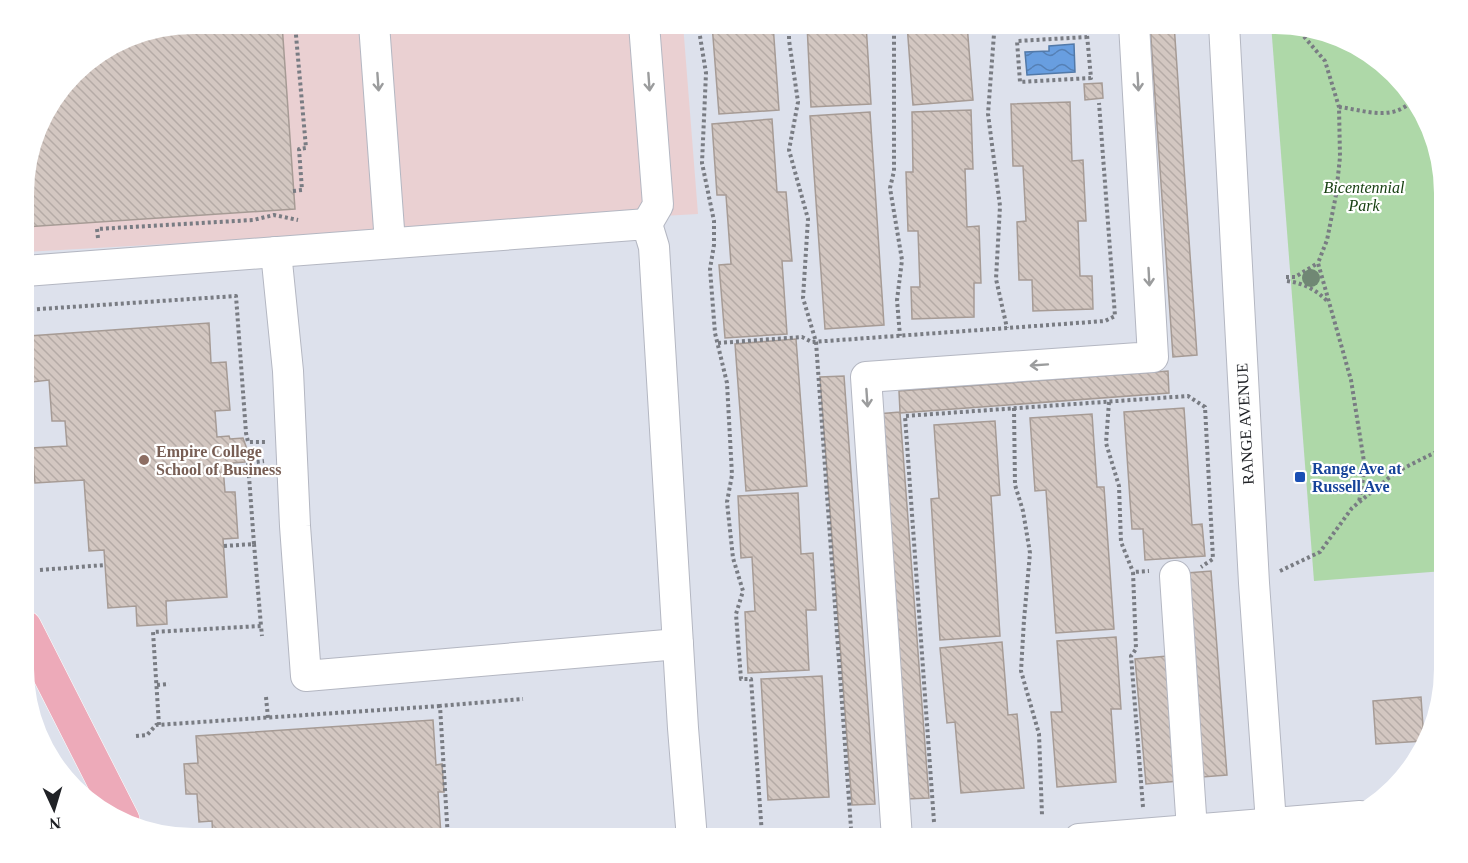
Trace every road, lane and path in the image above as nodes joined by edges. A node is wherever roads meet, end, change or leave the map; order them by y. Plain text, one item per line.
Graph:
1 (789, 34) edge
2 (894, 34) edge
3 (994, 34) edge
4 (1135, 34) edge
5 (1225, 34) edge
6 (296, 35) edge
7 (375, 35) edge
8 (645, 35) edge
9 (700, 35) edge
10 (1087, 36) joint
11 (1305, 38) edge
12 (1099, 103) dead end
13 (1407, 104) edge
14 (1339, 107) junction
15 (294, 191) dead end
16 (308, 223) dead end
17 (647, 224) junction
18 (390, 243) junction
19 (99, 244) dead end
20 (276, 252) junction
21 (1318, 263) junction
22 (34, 270) edge
23 (1329, 303) junction
24 (34, 309) edge
25 (1007, 328) junction
26 (900, 336) junction
27 (816, 342) junction
28 (718, 343) junction
29 (1109, 402) junction
30 (1014, 408) junction
31 (267, 442) dead end
32 (1433, 454) edge
33 (268, 461) dead end
34 (1365, 468) junction
35 (1396, 472) junction
36 (1359, 502) junction
37 (254, 544) junction
38 (224, 546) dead end
39 (105, 565) dead end
40 (40, 570) dead end
41 (1133, 572) junction
42 (1177, 572) junction
43 (1254, 583) junction
44 (261, 626) junction
45 (262, 636) dead end
46 (678, 644) junction
47 (34, 645) edge
48 (169, 684) dead end
49 (157, 685) junction
50 (266, 697) dead end
51 (522, 699) dead end
52 (440, 706) junction
53 (268, 718) junction
54 (159, 725) junction
55 (136, 736) dead end
56 (1143, 807) dead end
57 (117, 808) edge
58 (1042, 815) dead end
59 (934, 822) dead end
60 (447, 828) edge
61 (691, 828) edge
62 (762, 828) edge
63 (851, 828) dead end
64 (896, 828) edge
65 (1192, 828) edge
66 (1274, 828) edge

1 - 27 path
2 - 26 path
3 - 25 path
4 -> 64 street
5 - 43 street, RANGE AVENUE
6 - 15 path
7 -> 18 street
8 -> 17 street
9 - 28 path
10 - 10 path
11 - 14 path
12 - 25 path
13 - 14 path
14 - 21 path
16 - 19 path
17 - 18 street
17 - 46 street
18 - 20 street
20 - 22 street
20 - 46 street
21 - 23 path
21 - 23 path
23 - 34 path
24 - 31 path
25 - 26 path
26 - 27 path
27 - 28 path
27 - 63 path
28 - 62 path
29 - 30 path
29 - 41 path
29 - 42 path
30 - 58 path
30 - 59 path
32 - 35 path
33 - 37 path
34 - 35 path
34 - 36 path
35 - 36 path
36 - 43 path
37 - 38 path
37 - 44 path
39 - 40 path
41 - 42 path
41 - 56 path
42 - 65 street
43 - 66 street, RANGE AVENUE
44 - 45 path
44 - 49 path
46 - 61 street
47 - 57 main road
48 - 49 path
49 - 54 path
50 - 53 path
51 - 52 path
52 - 53 path
52 - 60 path
53 - 54 path
54 - 55 path

